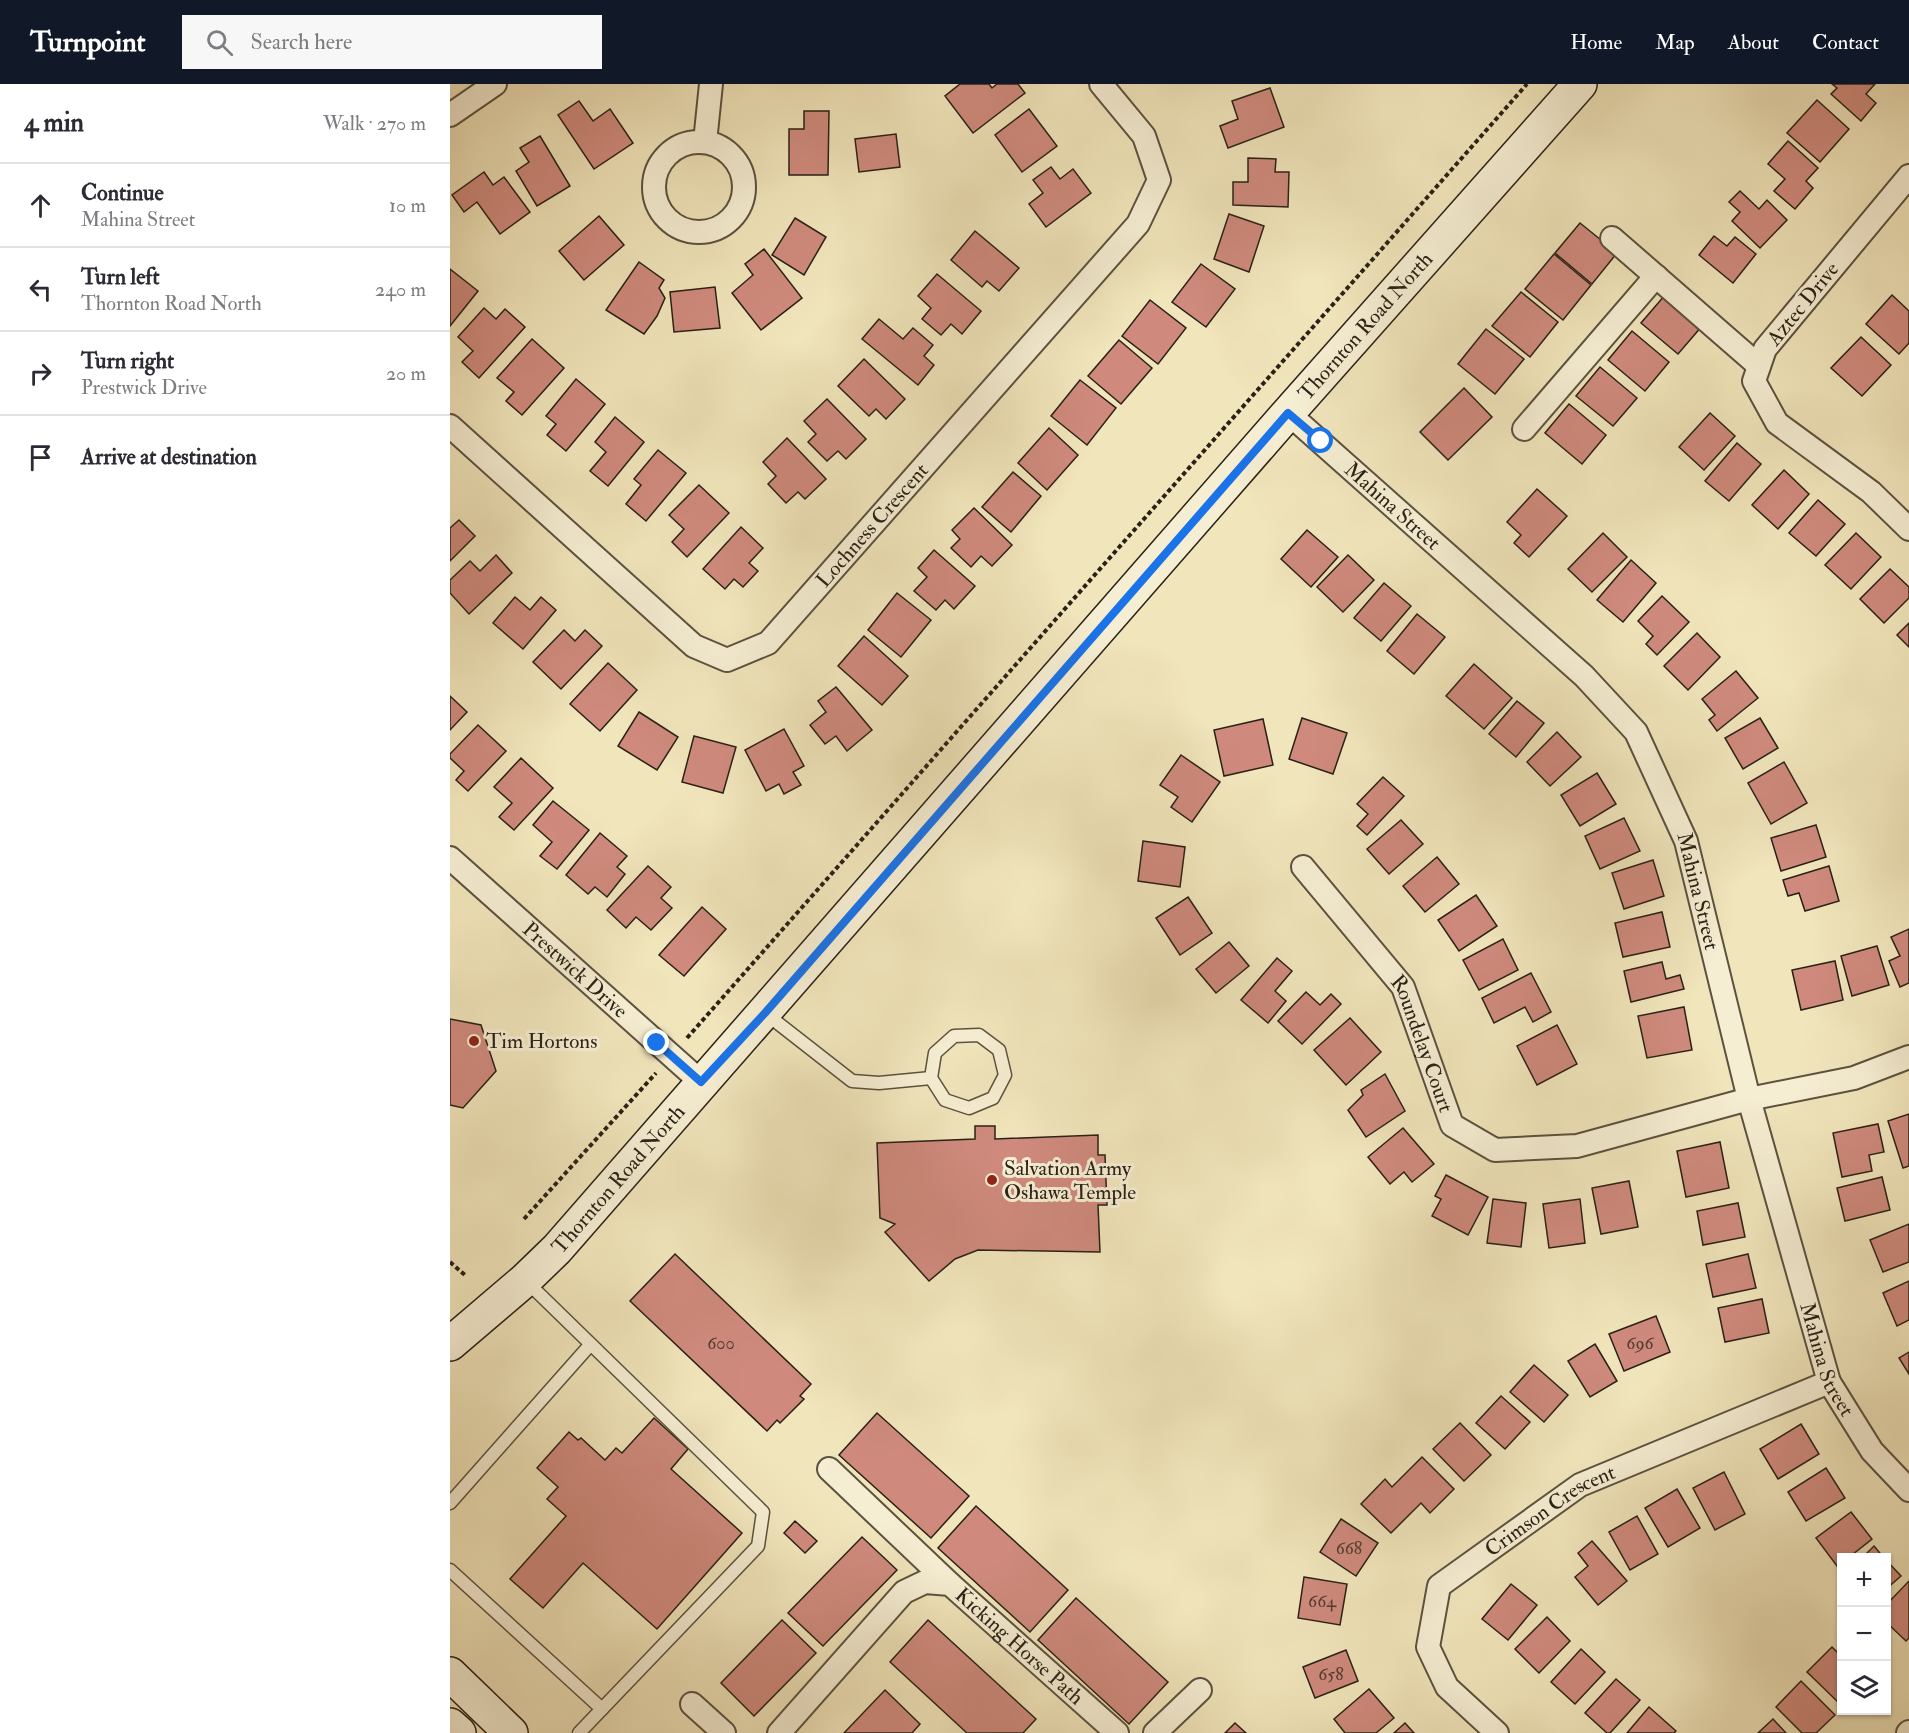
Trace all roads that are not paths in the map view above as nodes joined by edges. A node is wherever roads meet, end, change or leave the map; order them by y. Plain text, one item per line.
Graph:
1 (495, 84) edge
2 (711, 84) edge
3 (1101, 84) edge
4 (1580, 84) edge
5 (450, 115) edge
6 (705, 142) junction
7 (1909, 176) edge
8 (1612, 238) dead end
9 (1656, 276) junction
10 (1759, 366) junction
11 (1288, 413) junction
12 (450, 426) edge
13 (1524, 429) dead end
14 (1909, 529) edge
15 (450, 858) edge
16 (1303, 867) dead end
17 (765, 1013) junction
18 (1909, 1057) edge
19 (931, 1078) junction
20 (701, 1082) junction
21 (1749, 1099) junction
22 (525, 1280) junction
23 (450, 1344) edge
24 (590, 1345) junction
25 (1829, 1382) junction
26 (829, 1469) dead end
27 (1909, 1490) edge
28 (450, 1503) edge
29 (450, 1570) edge
30 (950, 1584) junction
31 (450, 1674) edge
32 (1200, 1690) dead end
33 (692, 1704) dead end
34 (602, 1709) junction
35 (450, 1725) edge
36 (459, 1733) edge
37 (511, 1733) edge
38 (579, 1733) edge
39 (724, 1733) edge
40 (779, 1733) edge
41 (1117, 1733) edge
42 (1155, 1733) edge
43 (1497, 1733) edge

1 - 5 street
2 - 6 street
3 - 12 street, Lochness Crescent
4 - 11 main road, Thornton Road North
6 - 6 street
7 - 10 street, Aztec Drive
8 - 9 street
9 - 10 street
9 - 13 street
10 - 14 street, Aztec Drive
11 - 17 main road, Thornton Road North
11 - 21 street, Mahina Street
15 - 20 street, Prestwick Drive
16 - 21 street, Roundelay Court
17 - 19 lane
17 - 20 main road, Thornton Road North
18 - 21 street, Roundelay Court
19 - 19 lane
20 - 22 main road, Thornton Road North
21 - 25 street, Mahina Street
22 - 23 main road, Thornton Road North
22 - 24 lane
24 - 28 lane
24 - 34 lane
25 - 27 street, Mahina Street
25 - 43 street, Crimson Crescent
26 - 30 street, Kicking Horse Path
29 - 34 lane
30 - 40 street, Kicking Horse Path
30 - 41 street, Kicking Horse Path
31 - 37 main road
32 - 42 street
33 - 39 street
34 - 38 lane
35 - 36 main road

